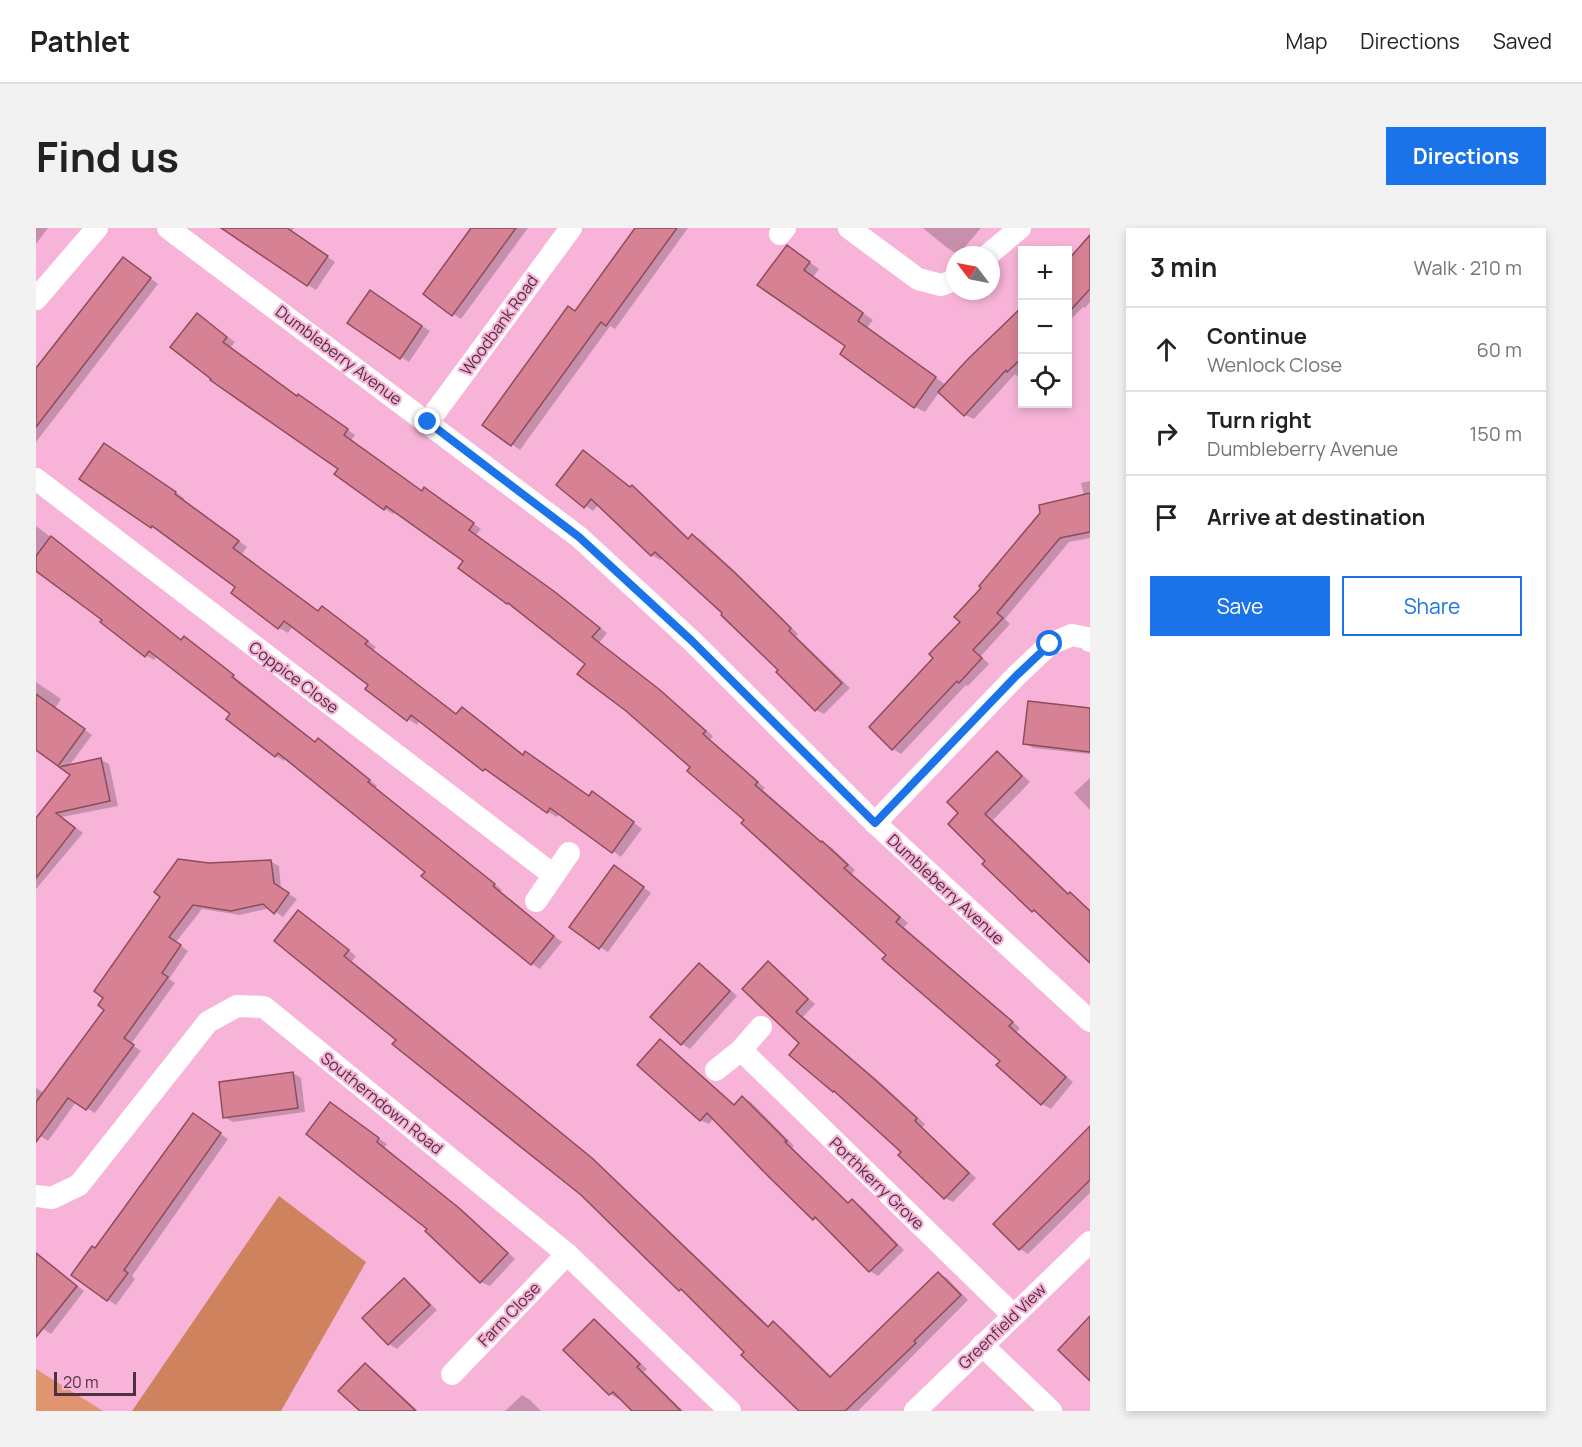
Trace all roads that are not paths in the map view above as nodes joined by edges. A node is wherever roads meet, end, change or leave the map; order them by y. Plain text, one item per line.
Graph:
1 (98, 228) edge
2 (168, 228) edge
3 (571, 228) edge
4 (849, 228) edge
5 (1020, 228) edge
6 (999, 246) edge
7 (946, 283) edge
8 (36, 298) edge
9 (428, 422) junction
10 (36, 479) edge
11 (1090, 641) edge
12 (875, 823) junction
13 (569, 853) dead end
14 (552, 874) junction
15 (536, 901) dead end
16 (1090, 1021) edge
17 (761, 1027) dead end
18 (741, 1050) junction
19 (716, 1070) dead end
20 (36, 1196) edge
21 (1090, 1242) edge
22 (567, 1254) junction
23 (1013, 1315) junction
24 (982, 1346) junction
25 (452, 1374) dead end
26 (730, 1411) edge
27 (915, 1411) edge
28 (1051, 1411) edge

1 - 8 street
2 - 9 street, Dumbleberry Avenue
3 - 9 street, Woodbank Road
4 - 7 street
5 - 6 street
9 - 12 street, Dumbleberry Avenue
10 - 14 street, Coppice Close
11 - 12 street
12 - 16 street, Dumbleberry Avenue
13 - 14 street
14 - 15 street
17 - 18 street
18 - 19 street
18 - 23 street, Porthkerry Grove
20 - 22 street, Southerndown Road
21 - 23 street, Greenfield View
22 - 25 street, Farm Close
22 - 26 street, Southerndown Road
23 - 24 street, Greenfield View
24 - 27 street, Greenfield View
24 - 28 street

